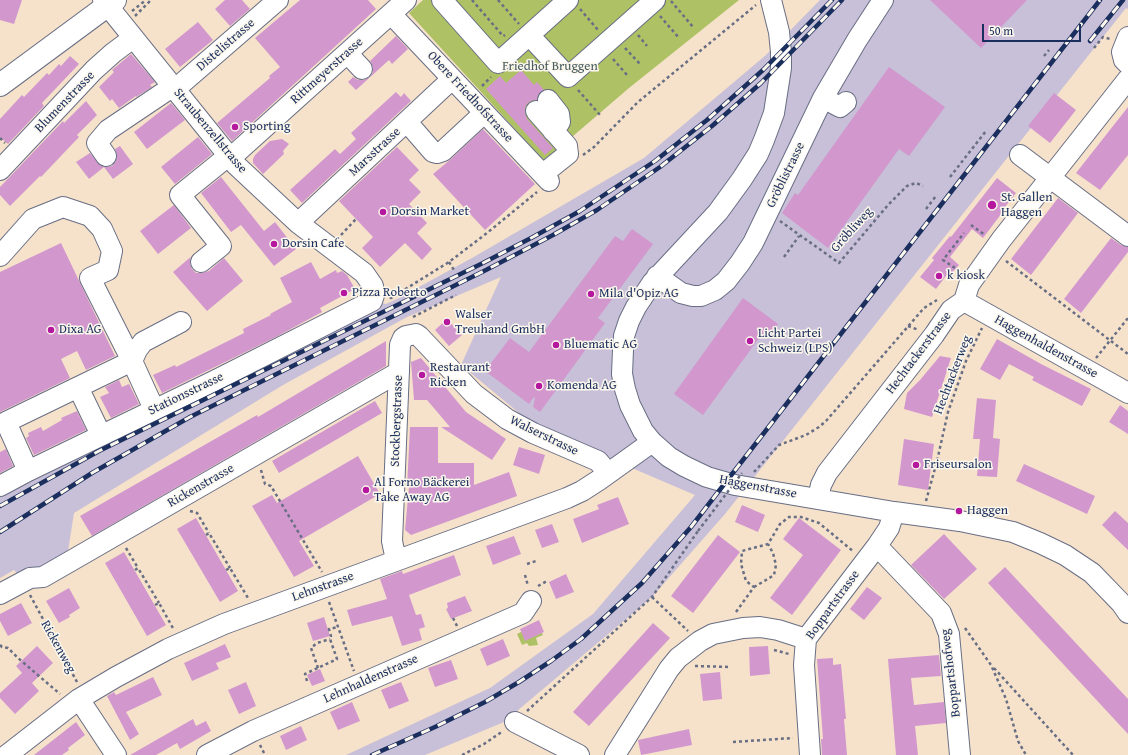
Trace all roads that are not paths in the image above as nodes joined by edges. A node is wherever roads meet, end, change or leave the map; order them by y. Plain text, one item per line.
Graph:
1 (278, 0) edge
2 (406, 0) edge
3 (442, 0) edge
4 (771, 0) edge
5 (883, 0) edge
6 (652, 2) edge
7 (572, 3) edge
8 (113, 5) edge
9 (391, 14) junction
10 (133, 28) junction
11 (520, 28) junction
12 (1128, 37) edge
13 (348, 53) junction
14 (1128, 64) edge
15 (362, 69) dead end
16 (452, 79) junction
17 (1128, 79) edge
18 (0, 85) edge
19 (174, 87) junction
20 (823, 98) junction
21 (846, 102) dead end
22 (542, 105) dead end
23 (484, 113) junction
24 (407, 122) junction
25 (1020, 155) dead end
26 (106, 156) dead end
27 (229, 157) junction
28 (0, 170) edge
29 (1050, 178) junction
30 (298, 224) junction
31 (1128, 236) edge
32 (0, 256) edge
33 (201, 262) dead end
34 (658, 276) junction
35 (964, 300) junction
36 (372, 301) joint
37 (181, 322) dead end
38 (409, 327) joint
39 (132, 361) junction
40 (399, 372) junction
41 (78, 387) junction
42 (1128, 393) edge
43 (154, 409) junction
44 (101, 435) junction
45 (652, 442) junction
46 (28, 471) junction
47 (608, 473) junction
48 (0, 486) edge
49 (818, 498) junction
50 (894, 512) junction
51 (878, 546) junction
52 (396, 560) junction
53 (0, 594) edge
54 (528, 606) road end
55 (1128, 612) edge
56 (801, 647) junction
57 (73, 693) junction
58 (516, 722) road end
59 (6, 755) edge
60 (116, 755) edge
61 (207, 755) edge
62 (579, 755) edge
63 (615, 755) edge
64 (810, 755) edge
65 (960, 755) edge

1 - 19 street, Distelistrasse
2 - 9 street, Rittmeyerstrasse
3 - 11 street
4 - 34 street, Haggenstrasse
5 - 20 street, Gröblistrasse
6 - 11 street
7 - 11 street
8 - 10 street, Straubenzellstrasse
8 - 18 main road
9 - 13 street, Rittmeyerstrasse
9 - 16 street, Obere Friedhofstrasse
10 - 19 street, Straubenzellstrasse
10 - 28 street, Blumenstrasse
12 - 14 street
13 - 15 street
13 - 27 street, Rittmeyerstrasse
16 - 23 street, Obere Friedhofstrasse
16 - 24 street, Marsstrasse
17 - 29 street, Hechtackerstrasse
19 - 26 street, Distelistrasse
19 - 27 street, Straubenzellstrasse
20 - 21 street
20 - 34 street, Gröblistrasse
22 - 23 street, Obere Friedhofstrasse
23 - 24 street
24 - 30 street, Marsstrasse
25 - 29 street
27 - 30 street, Straubenzellstrasse
27 - 33 street, Rittmeyerstrasse
29 - 31 street
29 - 35 street, Hechtackerstrasse
30 - 36 street, Straubenzellstrasse
32 - 39 street
34 - 45 street, Haggenstrasse
35 - 42 street, Haggenhaldenstrasse
35 - 49 street, Hechtackerstrasse
36 - 43 street, Stationsstrasse
37 - 39 street
38 - 40 street, Stockbergstrasse
38 - 47 street, Walserstrasse
39 - 41 street
39 - 43 street
40 - 52 street, Stockbergstrasse
40 - 53 street, Rickenstrasse
41 - 44 street
41 - 46 street
43 - 44 street, Stationsstrasse
44 - 46 street, Stationsstrasse
45 - 47 street, Lehnstrasse
45 - 49 street, Haggenstrasse
46 - 48 street, Stationsstrasse
47 - 52 street, Lehnstrasse
49 - 50 street, Haggenstrasse
50 - 51 street, Boppartstrasse
50 - 55 street, Haggenstrasse
51 - 56 street, Boppartstrasse
51 - 65 street, Boppartshofweg
52 - 57 street, Lehnstrasse
54 - 61 street, Lehnhaldenstrasse
56 - 63 street
56 - 64 street, Boppartstrasse
57 - 59 street, Lehnstrasse
57 - 60 street
58 - 62 street

